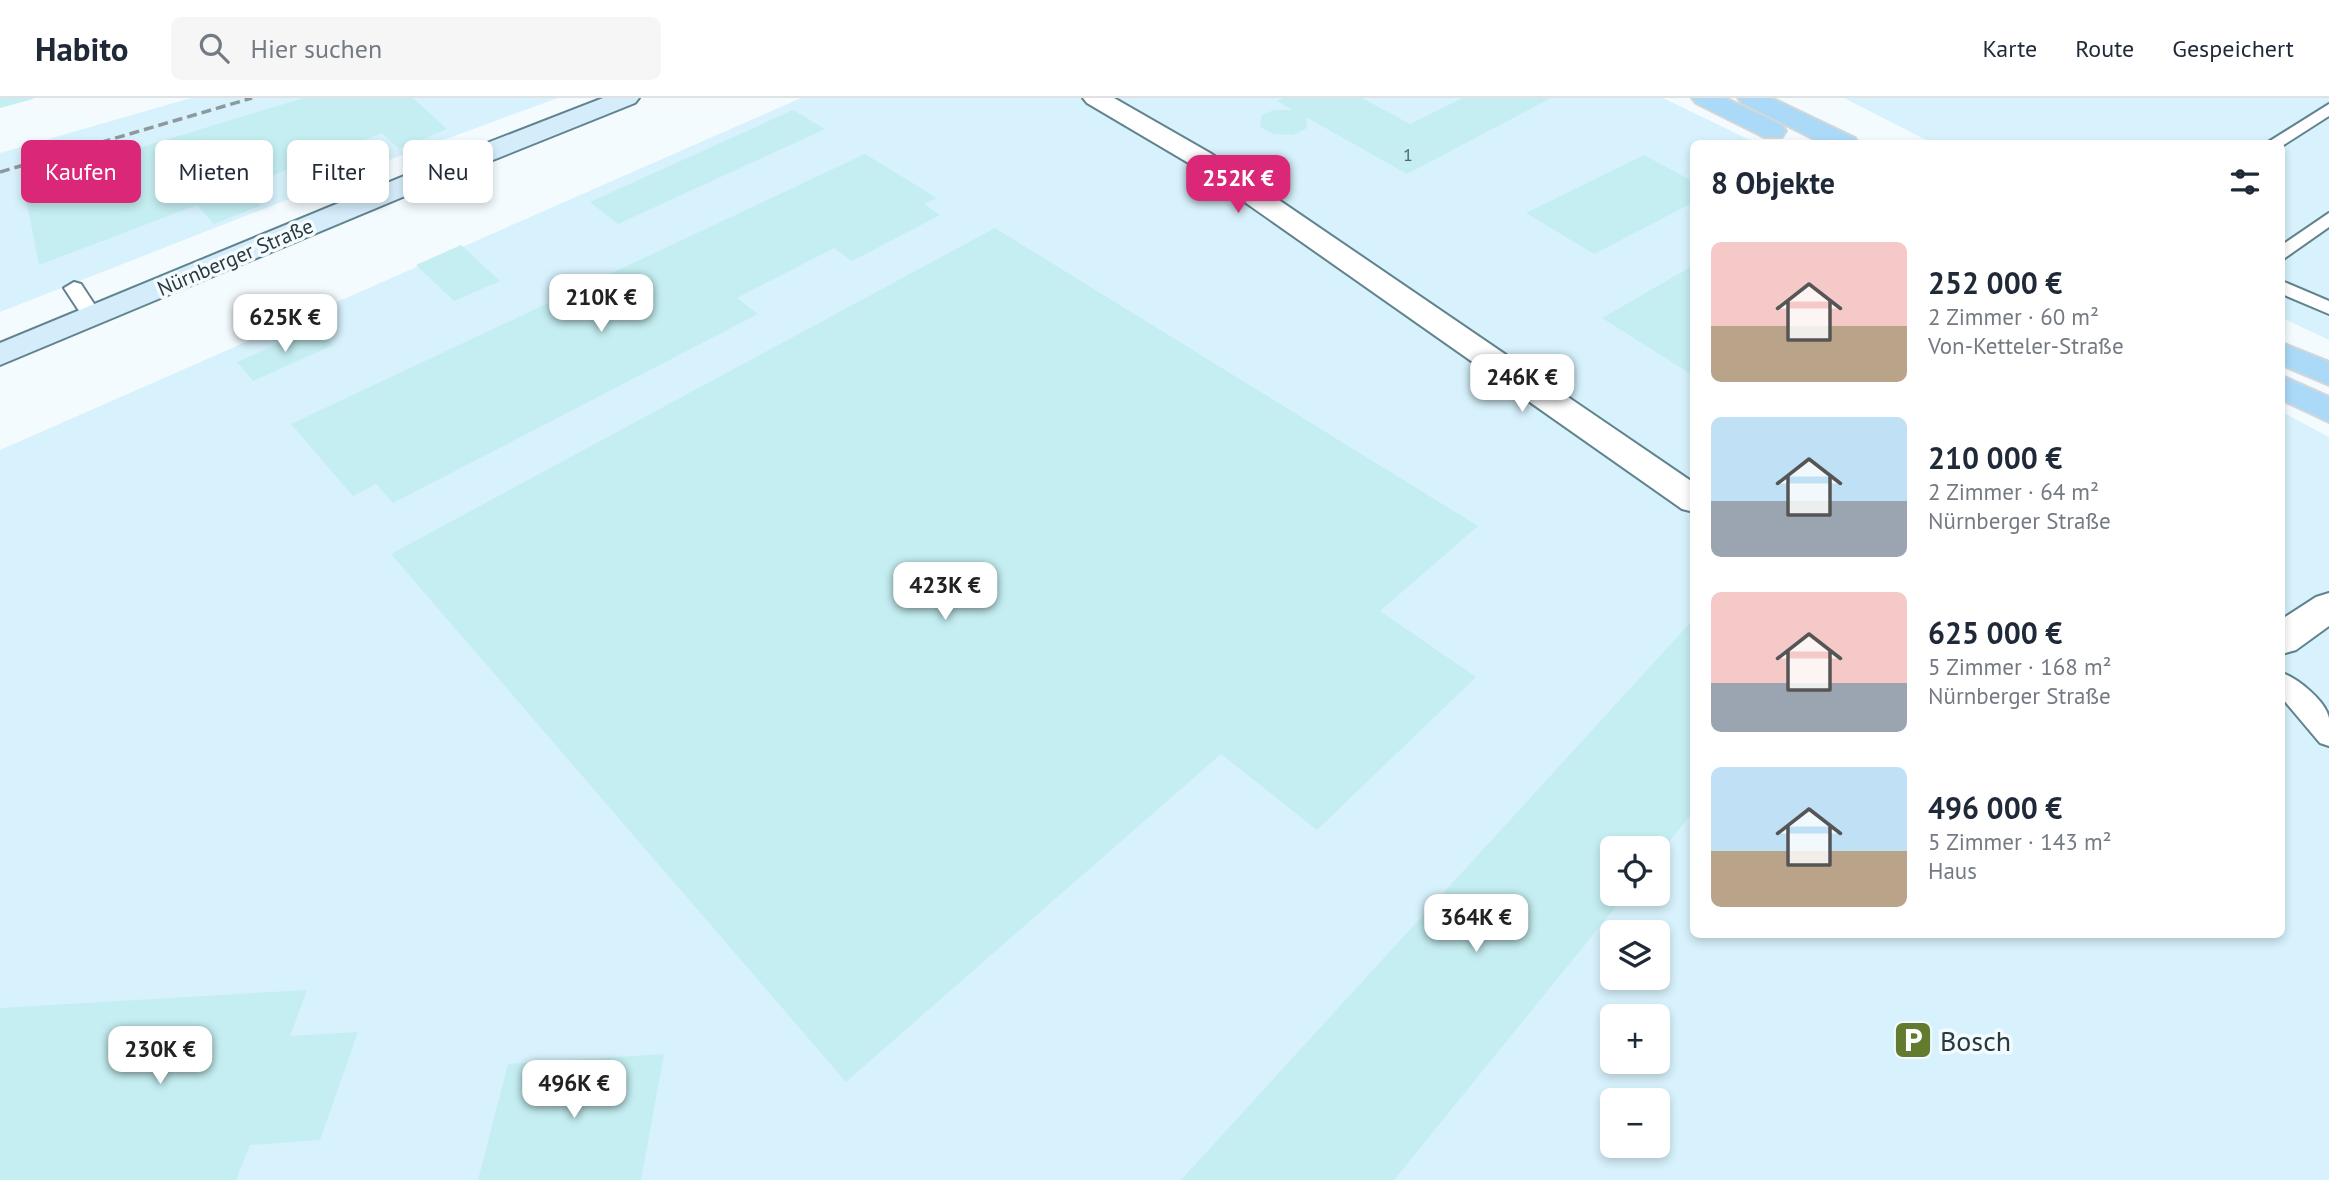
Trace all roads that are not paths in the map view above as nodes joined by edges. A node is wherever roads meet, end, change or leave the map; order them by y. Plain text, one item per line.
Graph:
1 (626, 98) edge
2 (1097, 98) edge
3 (1705, 98) edge
4 (1751, 98) edge
5 (2329, 110) edge
6 (1790, 140) edge
7 (1838, 140) edge
8 (2280, 140) edge
9 (2329, 218) edge
10 (2285, 252) edge
11 (74, 288) dead end
12 (2285, 288) edge
13 (2329, 308) edge
14 (92, 316) junction
15 (2285, 354) edge
16 (0, 355) edge
17 (2329, 375) edge
18 (2285, 389) edge
19 (2329, 411) edge
20 (1690, 497) edge
21 (2329, 607) edge
22 (2285, 637) edge
23 (2285, 686) edge
24 (2329, 735) edge

1 - 14 street, Nürnberger Straße
2 - 20 street
3 - 6 main road
4 - 7 main road
5 - 8 lane
9 - 10 lane
11 - 14 lane
12 - 13 lane
14 - 16 street, Nürnberger Straße
15 - 17 main road
18 - 19 main road
21 - 22 street
23 - 24 lane

